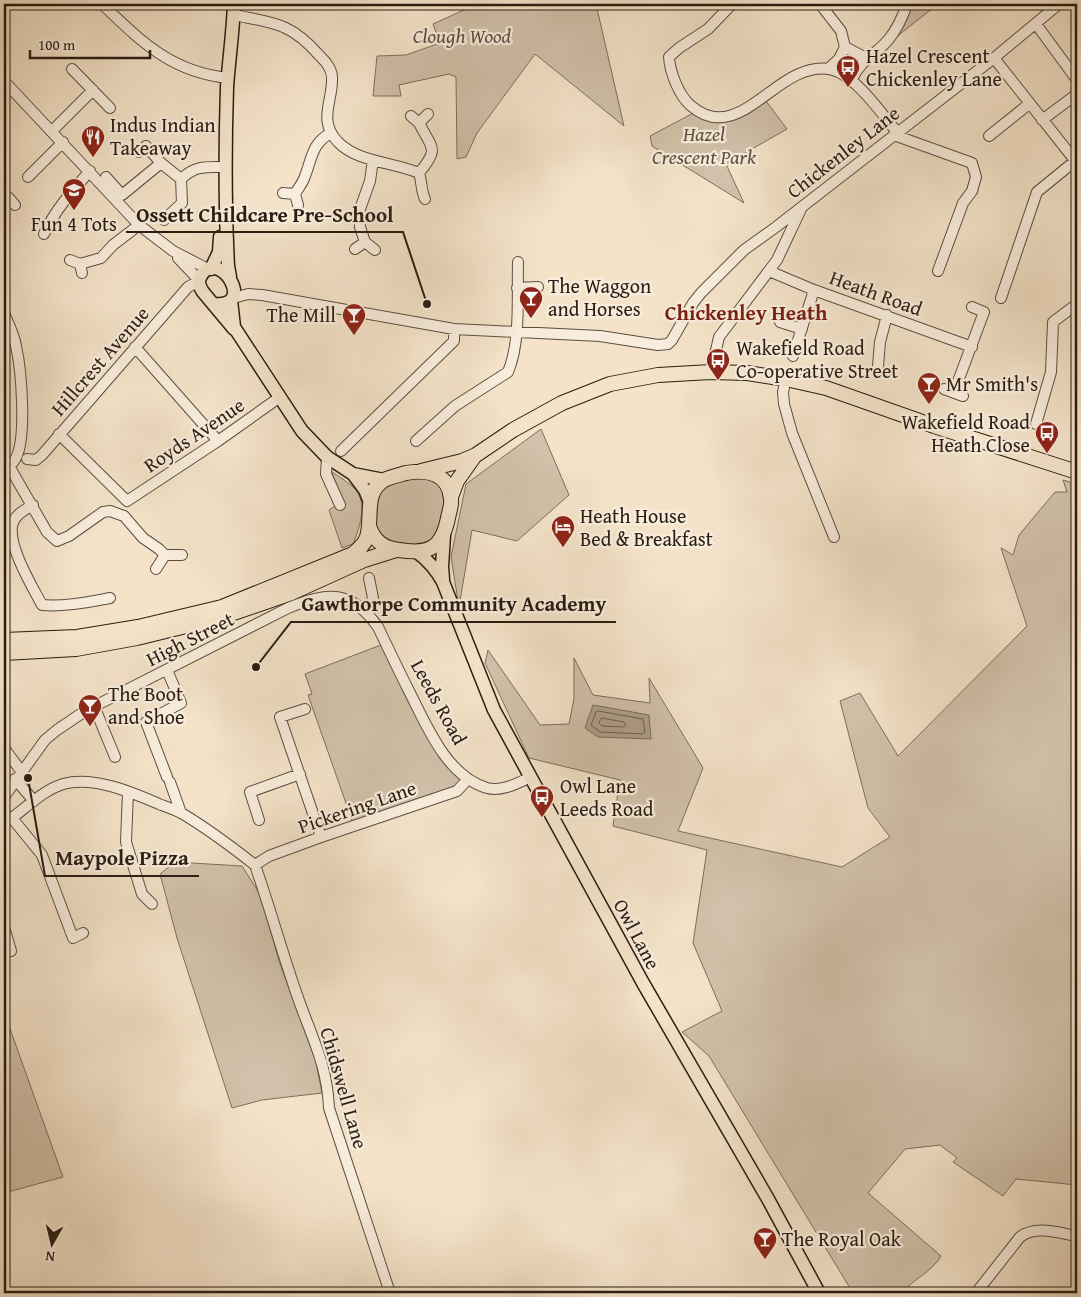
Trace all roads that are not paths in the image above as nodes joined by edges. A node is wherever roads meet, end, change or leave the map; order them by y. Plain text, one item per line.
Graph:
1 (102, 4) edge
2 (732, 4) edge
3 (820, 4) edge
4 (907, 4) edge
5 (1059, 4) edge
6 (234, 9) edge
7 (1036, 24) junction
8 (845, 47) junction
9 (866, 58) junction
10 (994, 58) junction
11 (72, 69) dead end
12 (828, 69) junction
13 (228, 78) junction
14 (852, 79) junction
15 (1077, 80) edge
16 (4, 81) edge
17 (93, 90) junction
18 (1077, 94) edge
19 (1029, 104) junction
20 (110, 108) dead end
21 (428, 114) dead end
22 (1042, 120) junction
23 (52, 131) junction
24 (331, 132) junction
25 (896, 134) junction
26 (989, 136) dead end
27 (63, 142) junction
28 (142, 149) dead end
29 (373, 160) junction
30 (1076, 162) edge
31 (161, 163) junction
32 (90, 171) junction
33 (225, 171) junction
34 (419, 173) junction
35 (106, 177) dead end
36 (28, 178) dead end
37 (181, 179) junction
38 (283, 193) dead end
39 (295, 194) junction
40 (426, 199) dead end
41 (4, 201) edge
42 (804, 204) junction
43 (15, 205) dead end
44 (298, 205) dead end
45 (164, 220) dead end
46 (140, 225) junction
47 (776, 227) junction
48 (44, 234) dead end
49 (787, 239) junction
50 (365, 242) junction
51 (355, 249) dead end
52 (375, 250) dead end
53 (173, 251) junction
54 (70, 260) dead end
55 (518, 262) dead end
56 (210, 269) junction
57 (769, 271) junction
58 (938, 271) dead end
59 (230, 278) junction
60 (199, 281) junction
61 (517, 288) junction
62 (538, 288) dead end
63 (814, 290) junction
64 (262, 295) junction
65 (1001, 298) dead end
66 (232, 299) junction
67 (214, 304) junction
68 (1077, 304) edge
69 (972, 307) dead end
70 (4, 313) edge
71 (887, 315) junction
72 (780, 322) dead end
73 (454, 329) junction
74 (802, 329) junction
75 (516, 332) junction
76 (241, 338) junction
77 (869, 341) dead end
78 (880, 342) junction
79 (135, 347) junction
80 (972, 347) junction
81 (793, 356) dead end
82 (878, 366) dead end
83 (711, 372) junction
84 (786, 379) junction
85 (954, 392) dead end
86 (280, 397) junction
87 (1036, 424) dead end
88 (59, 434) junction
89 (218, 441) junction
90 (416, 441) dead end
91 (341, 451) dead end
92 (476, 455) junction
93 (327, 457) junction
94 (27, 459) dead end
95 (7, 467) edge
96 (421, 470) junction
97 (1077, 472) edge
98 (352, 474) junction
99 (384, 480) junction
100 (451, 497) junction
101 (370, 502) junction
102 (33, 505) junction
103 (340, 505) dead end
104 (369, 526) junction
105 (834, 529) dead end
106 (444, 535) junction
107 (396, 550) junction
108 (417, 552) junction
109 (165, 555) junction
110 (182, 555) dead end
111 (156, 570) dead end
112 (368, 578) dead end
113 (443, 582) junction
114 (110, 598) dead end
115 (367, 612) junction
116 (4, 640) edge
117 (4, 653) edge
118 (167, 670) junction
119 (94, 706) junction
120 (304, 709) dead end
121 (4, 748) edge
122 (115, 757) dead end
123 (300, 774) junction
124 (18, 775) junction
125 (531, 777) junction
126 (468, 780) junction
127 (128, 792) junction
128 (4, 797) edge
129 (34, 801) junction
130 (181, 813) junction
131 (8, 817) edge
132 (259, 820) dead end
133 (321, 837) junction
134 (255, 864) junction
135 (152, 904) dead end
136 (4, 927) edge
137 (83, 934) dead end
138 (8, 945) edge
139 (1077, 1236) edge
140 (978, 1292) edge
141 (390, 1293) edge
142 (819, 1293) edge

1 - 13 street
2 - 12 street
3 - 8 street
4 - 9 street
5 - 7 street, Chickenley Lane
6 - 13 main road
6 - 24 street
7 - 10 street, Chickenley Lane
7 - 15 street
8 - 9 street
8 - 12 street
9 - 14 street
10 - 19 street
10 - 25 street, Chickenley Lane
11 - 17 street
12 - 14 street
13 - 33 main road
14 - 25 street
16 - 23 street
17 - 20 street
17 - 23 street
18 - 22 street
19 - 22 street
19 - 26 street
21 - 34 street
22 - 30 street
23 - 27 street
24 - 29 street
24 - 39 street
25 - 42 street, Chickenley Lane
25 - 58 street
27 - 32 street
27 - 36 street
28 - 31 street
29 - 34 street
29 - 50 street
30 - 65 street
31 - 35 street
31 - 37 street
32 - 46 street
32 - 48 street
33 - 37 street
33 - 56 main road
33 - 59 main road
34 - 40 street
37 - 45 street
38 - 39 street
39 - 44 street
41 - 43 street
42 - 47 street, Chickenley Lane
42 - 49 street
46 - 53 street
46 - 54 street
47 - 49 street
47 - 75 street, Chickenley Lane
49 - 57 street
50 - 51 street
50 - 52 street
53 - 56 street
53 - 60 street
55 - 61 street
56 - 59 main road
56 - 60 main road
57 - 63 street, Heath Road
57 - 83 street
59 - 64 street
59 - 66 main road
60 - 67 main road
60 - 79 street, Hillcrest Avenue
61 - 62 street
61 - 75 street
63 - 71 street, Heath Road
63 - 74 street
64 - 66 street
64 - 73 street
66 - 67 main road
66 - 76 main road
67 - 76 main road
68 - 87 street
69 - 80 street
70 - 95 street
71 - 78 street
71 - 80 street, Heath Road
72 - 74 street
73 - 75 street
73 - 91 street
74 - 81 street
75 - 90 street
76 - 86 main road
77 - 78 street
78 - 82 street
79 - 88 street, Hillcrest Avenue
79 - 89 street
80 - 85 street
83 - 84 highway
83 - 92 highway
84 - 97 highway
84 - 105 street
86 - 89 street, Royds Avenue
86 - 93 main road
88 - 89 street, Royds Avenue
88 - 94 street, Hillcrest Avenue
92 - 96 highway
92 - 100 highway
93 - 98 main road
93 - 103 street
95 - 102 street
96 - 99 highway
96 - 100 highway
98 - 99 main road
98 - 101 main road
99 - 101 highway
100 - 106 highway
101 - 104 highway
102 - 109 street
102 - 114 street
104 - 107 highway
104 - 116 highway
106 - 108 highway
106 - 113 main road, Owl Lane
107 - 108 highway
107 - 117 highway
108 - 113 main road, Owl Lane
109 - 110 street
109 - 111 street
112 - 115 street
113 - 125 main road, Owl Lane
115 - 118 street, High Street
115 - 126 street, Leeds Road
118 - 119 street, High Street
118 - 130 street
119 - 122 street
119 - 124 street, High Street
120 - 123 street
121 - 124 street
123 - 132 street
123 - 133 street
124 - 128 street, High Street
124 - 129 street
125 - 126 street, Leeds Road
125 - 142 main road, Owl Lane
126 - 133 street, Pickering Lane
127 - 129 street
127 - 130 street
127 - 135 street
129 - 131 street
130 - 134 street
131 - 137 street
133 - 134 street, Pickering Lane
134 - 141 street, Chidswell Lane
136 - 138 street
139 - 140 street

